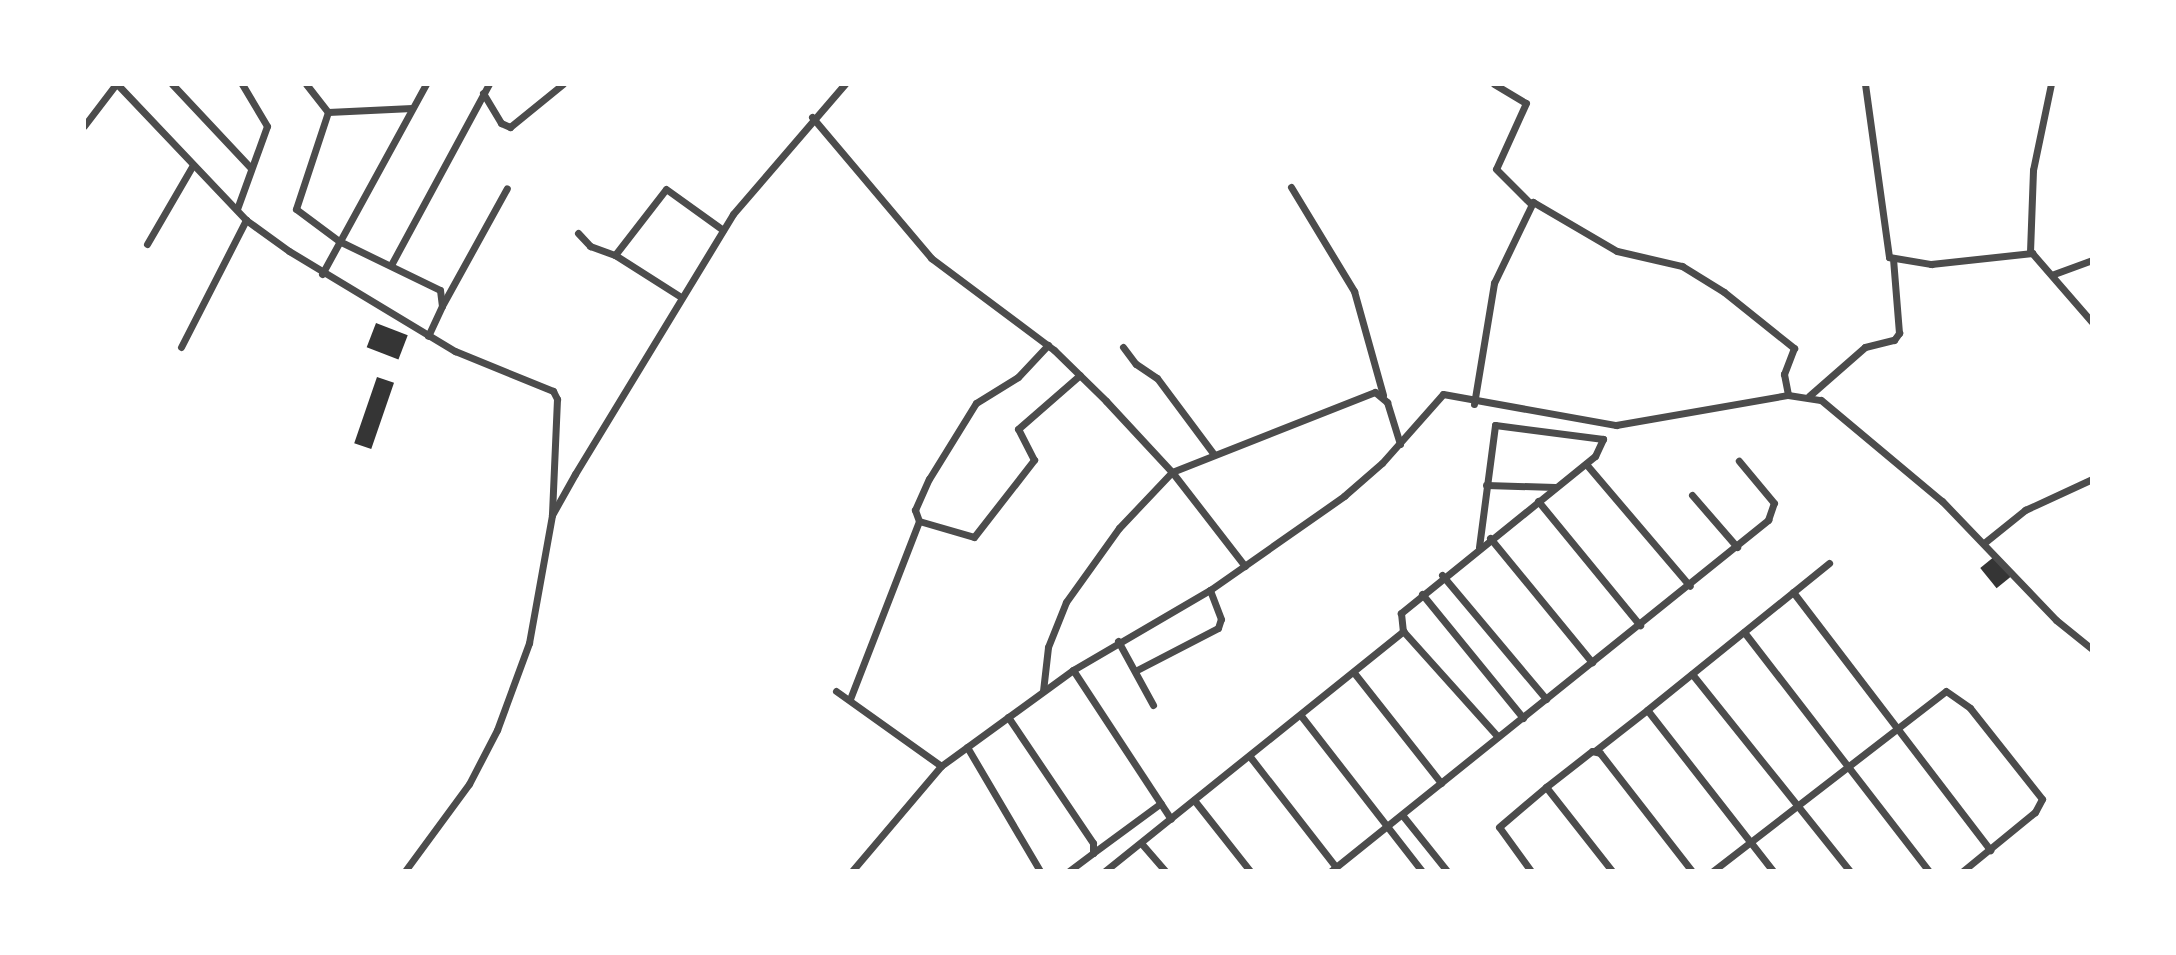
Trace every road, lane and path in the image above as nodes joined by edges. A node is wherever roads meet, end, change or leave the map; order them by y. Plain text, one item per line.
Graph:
1 (117, 84) edge
2 (172, 84) edge
3 (242, 84) edge
4 (306, 84) edge
5 (426, 84) edge
6 (563, 84) edge
7 (845, 84) edge
8 (1494, 84) edge
9 (1865, 84) edge
10 (2051, 84) edge
11 (486, 86) edge
12 (412, 108) junction
13 (328, 112) junction
14 (812, 117) junction
15 (84, 126) edge
16 (193, 165) junction
17 (251, 168) junction
18 (1291, 187) dead end
19 (507, 188) dead end
20 (1531, 204) junction
21 (237, 209) junction
22 (246, 220) junction
23 (723, 230) junction
24 (578, 233) dead end
25 (339, 241) junction
26 (147, 244) dead end
27 (2030, 252) junction
28 (615, 255) junction
29 (1893, 259) junction
30 (2092, 260) edge
31 (391, 265) junction
32 (322, 274) junction
33 (2054, 274) junction
34 (681, 297) junction
35 (442, 306) junction
36 (2092, 322) edge
37 (428, 336) junction
38 (1048, 345) junction
39 (181, 347) dead end
40 (1123, 347) dead end
41 (1080, 375) junction
42 (1383, 395) junction
43 (1788, 395) junction
44 (1809, 396) junction
45 (1474, 404) junction
46 (1400, 444) junction
47 (1213, 453) junction
48 (1739, 461) dead end
49 (1586, 464) junction
50 (1172, 472) junction
51 (2092, 479) edge
52 (1486, 485) junction
53 (1557, 488) junction
54 (1692, 495) dead end
55 (1538, 501) junction
56 (552, 515) junction
57 (919, 521) junction
58 (1490, 538) junction
59 (1984, 543) junction
60 (1479, 547) junction
61 (1737, 547) junction
62 (1829, 563) dead end
63 (1245, 566) junction
64 (1442, 575) junction
65 (1690, 586) junction
66 (1210, 590) junction
67 (1793, 592) junction
68 (1422, 594) junction
69 (1640, 625) junction
70 (1403, 631) junction
71 (1744, 632) junction
72 (1118, 641) junction
73 (2092, 649) edge
74 (1592, 662) junction
75 (1073, 670) junction
76 (1137, 670) junction
77 (1355, 674) junction
78 (1692, 674) junction
79 (836, 691) dead end
80 (1043, 691) junction
81 (850, 699) junction
82 (1546, 699) junction
83 (1153, 705) dead end
84 (1647, 710) junction
85 (1008, 717) junction
86 (1302, 717) junction
87 (1523, 718) junction
88 (1897, 725) junction
89 (1498, 737) junction
90 (967, 747) junction
91 (1596, 750) junction
92 (1251, 758) junction
93 (1846, 764) junction
94 (941, 766) junction
95 (1441, 783) junction
96 (1546, 787) junction
97 (1194, 800) junction
98 (1161, 803) junction
99 (1797, 803) junction
100 (1403, 816) junction
101 (1171, 819) junction
102 (1387, 828) junction
103 (1749, 842) junction
104 (1141, 843) junction
105 (1990, 850) junction
106 (1093, 853) junction
107 (1334, 869) edge
108 (405, 871) edge
109 (852, 871) edge
110 (1040, 871) edge
111 (1069, 871) edge
112 (1105, 871) edge
113 (1165, 871) edge
114 (1250, 871) edge
115 (1422, 871) edge
116 (1447, 871) edge
117 (1531, 871) edge
118 (1612, 871) edge
119 (1692, 871) edge
120 (1713, 871) edge
121 (1773, 871) edge
122 (1850, 871) edge
123 (1929, 871) edge
124 (1963, 871) edge

1 - 15 street
1 - 16 street
2 - 17 street
3 - 17 street
4 - 13 street
5 - 12 street
6 - 11 street
7 - 14 street
8 - 20 street
9 - 29 street
10 - 27 street
11 - 31 street
12 - 13 street
12 - 25 street
13 - 25 street
14 - 23 street
14 - 38 street
16 - 21 street
16 - 26 street
17 - 21 street
18 - 42 street
19 - 35 street
20 - 43 street
20 - 45 street
21 - 22 street
22 - 32 street
22 - 39 street
23 - 28 street
23 - 34 street
24 - 28 street
25 - 31 street
25 - 32 street
27 - 29 street
27 - 33 street
28 - 34 street
29 - 44 street
30 - 33 street
31 - 35 street
32 - 37 street
33 - 36 street
34 - 56 street
35 - 37 street
37 - 56 street
38 - 41 street
38 - 57 street
40 - 47 street
41 - 50 street
41 - 57 street
42 - 46 street
42 - 47 street
43 - 44 street
43 - 45 street
44 - 59 street
45 - 46 street
46 - 63 street
47 - 50 street
48 - 61 street
49 - 52 street
49 - 53 street
49 - 65 street
50 - 63 street
50 - 80 street
51 - 59 street
52 - 53 street
52 - 60 street
53 - 55 street
54 - 61 street
55 - 58 street
55 - 69 street
56 - 108 street
57 - 81 street
58 - 60 street
58 - 74 street
59 - 73 street
60 - 64 street
61 - 65 street
62 - 67 street
63 - 66 street
64 - 68 street
64 - 82 street
65 - 69 street
66 - 72 street
66 - 76 street
67 - 71 street
67 - 88 street
68 - 70 street
68 - 87 street
69 - 74 street
70 - 77 street
70 - 89 street
71 - 78 street
71 - 93 street
72 - 75 street
72 - 76 street
74 - 82 street
75 - 80 street
75 - 98 street
76 - 83 street
77 - 86 street
77 - 95 street
78 - 84 street
78 - 99 street
79 - 81 street
80 - 85 street
81 - 94 street
82 - 87 street
84 - 91 street
84 - 103 street
85 - 90 street
85 - 106 street
86 - 92 street
86 - 102 street
87 - 89 street
88 - 93 street
88 - 105 street
88 - 105 street
89 - 95 street
90 - 94 street
90 - 110 street
91 - 96 street
91 - 119 street
92 - 97 street
92 - 107 street
93 - 99 street
93 - 123 street
94 - 109 street
95 - 100 street
96 - 117 street
96 - 118 street
97 - 101 street
97 - 114 street
98 - 101 street
98 - 106 street
99 - 103 street
99 - 122 street
100 - 102 street
100 - 116 street
101 - 104 street
102 - 107 street
102 - 115 street
103 - 120 street
103 - 121 street
104 - 112 street
104 - 113 street
105 - 124 street
106 - 111 street

